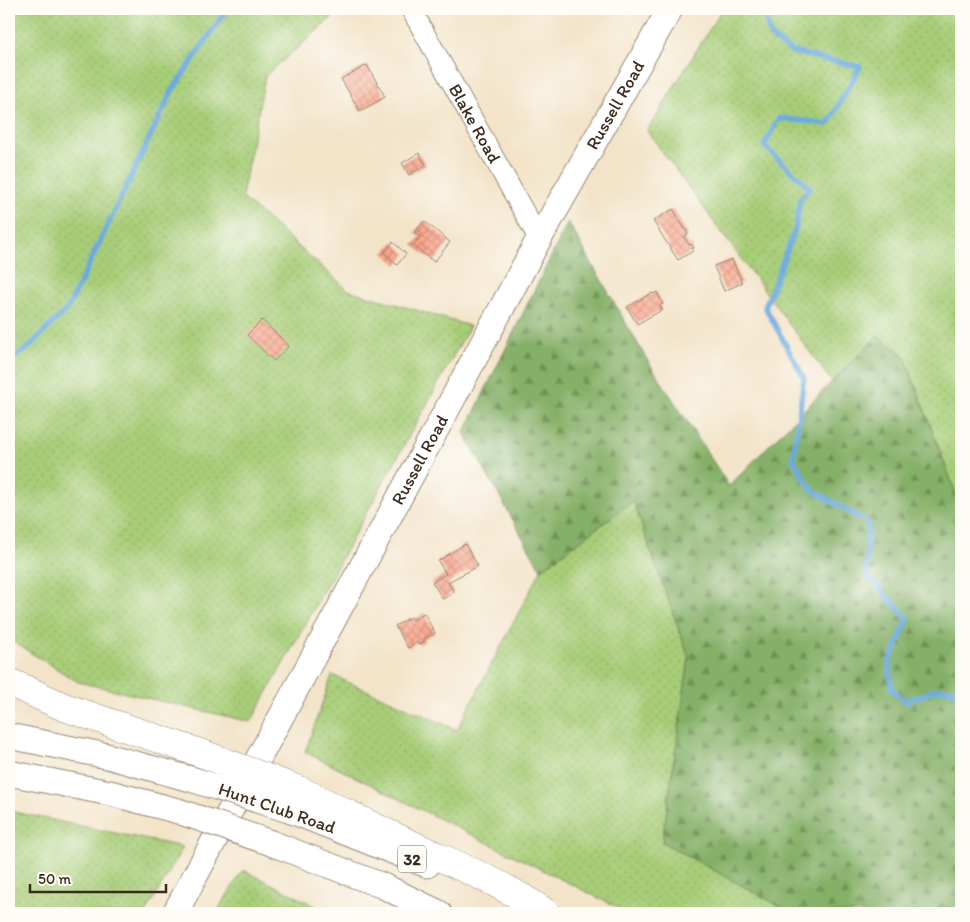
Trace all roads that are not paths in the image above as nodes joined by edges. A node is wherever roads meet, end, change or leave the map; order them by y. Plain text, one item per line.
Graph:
1 (411, 9) edge
2 (670, 9) edge
3 (539, 238) junction
4 (9, 682) edge
5 (9, 736) edge
6 (9, 773) edge
7 (294, 800) junction
8 (175, 913) edge
9 (438, 913) edge
10 (534, 913) edge
11 (546, 913) edge

1 - 3 street, Blake Road
2 - 3 main road, Russell Road
3 - 8 main road, Russell Road
4 - 7 highway, bridge
5 - 7 main road, Hunt Club Road / 32, bridge
6 - 9 main road, Hunt Club Road / 32, bridge
7 - 10 main road, Hunt Club Road / 32
7 - 11 highway

